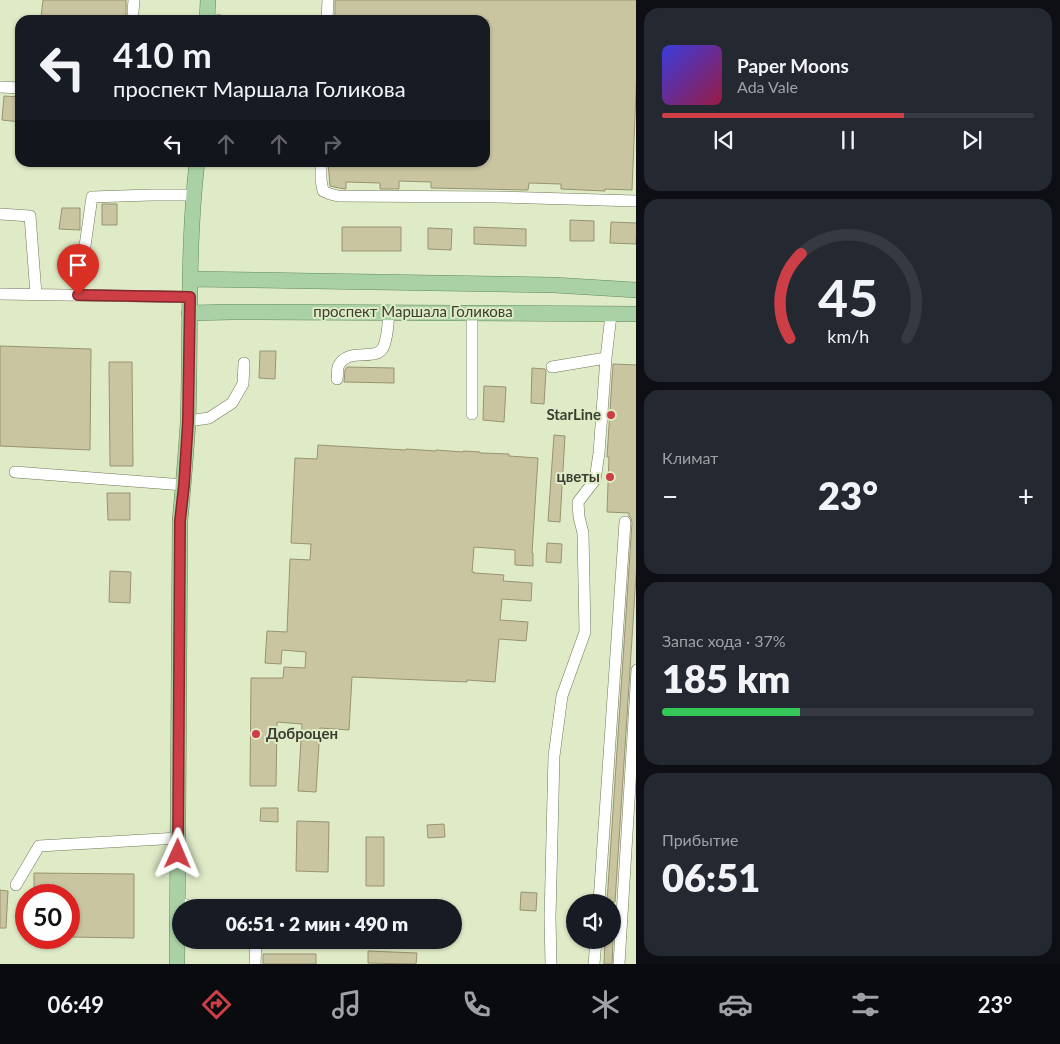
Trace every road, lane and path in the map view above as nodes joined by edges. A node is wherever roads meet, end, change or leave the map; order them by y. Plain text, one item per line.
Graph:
1 (134, 0) edge
2 (208, 0) edge
3 (328, 0) edge
4 (133, 12) dead end
5 (207, 15) edge
6 (327, 15) edge
7 (0, 87) edge
8 (15, 88) edge
9 (196, 167) edge
10 (321, 167) edge
11 (193, 195) junction
12 (636, 201) edge
13 (0, 214) edge
14 (190, 279) junction
15 (636, 290) edge
16 (0, 294) edge
17 (36, 294) junction
18 (78, 295) junction
19 (190, 297) junction
20 (554, 299) junction
21 (389, 312) junction
22 (189, 313) junction
23 (472, 313) junction
24 (636, 314) edge
25 (611, 315) junction
26 (606, 358) junction
27 (244, 363) dead end
28 (552, 367) dead end
29 (337, 378) dead end
30 (472, 414) dead end
31 (188, 421) junction
32 (15, 472) dead end
33 (184, 485) junction
34 (625, 522) dead end
35 (636, 670) edge
36 (179, 838) junction
37 (17, 884) edge
38 (600, 894) edge
39 (178, 899) edge
40 (177, 949) edge
41 (256, 949) edge
42 (595, 949) edge
43 (177, 964) edge
44 (255, 964) edge
45 (551, 964) edge
46 (594, 964) edge
47 (619, 964) edge

1 - 4 street
2 - 5 main road
3 - 6 street
7 - 8 street
9 - 11 main road
10 - 12 street
11 - 14 main road
11 - 18 street
13 - 17 street
14 - 19 main road
14 - 20 main road, проспект Маршала Голикова
15 - 20 main road, проспект Маршала Голикова
16 - 17 street
17 - 18 street
18 - 19 street
19 - 22 main road
20 - 23 main road, проспект Маршала Голикова
20 - 25 main road, проспект Маршала Голикова
21 - 22 main road, проспект Маршала Голикова
21 - 23 main road, проспект Маршала Голикова
21 - 29 street
22 - 31 main road
23 - 30 street
24 - 25 main road, проспект Маршала Голикова
25 - 26 street
26 - 28 street
26 - 45 street
27 - 31 street
31 - 33 main road
32 - 33 street
33 - 36 main road
34 - 38 street
35 - 47 street
36 - 37 street
36 - 39 main road
40 - 43 main road
41 - 44 street
42 - 46 street

